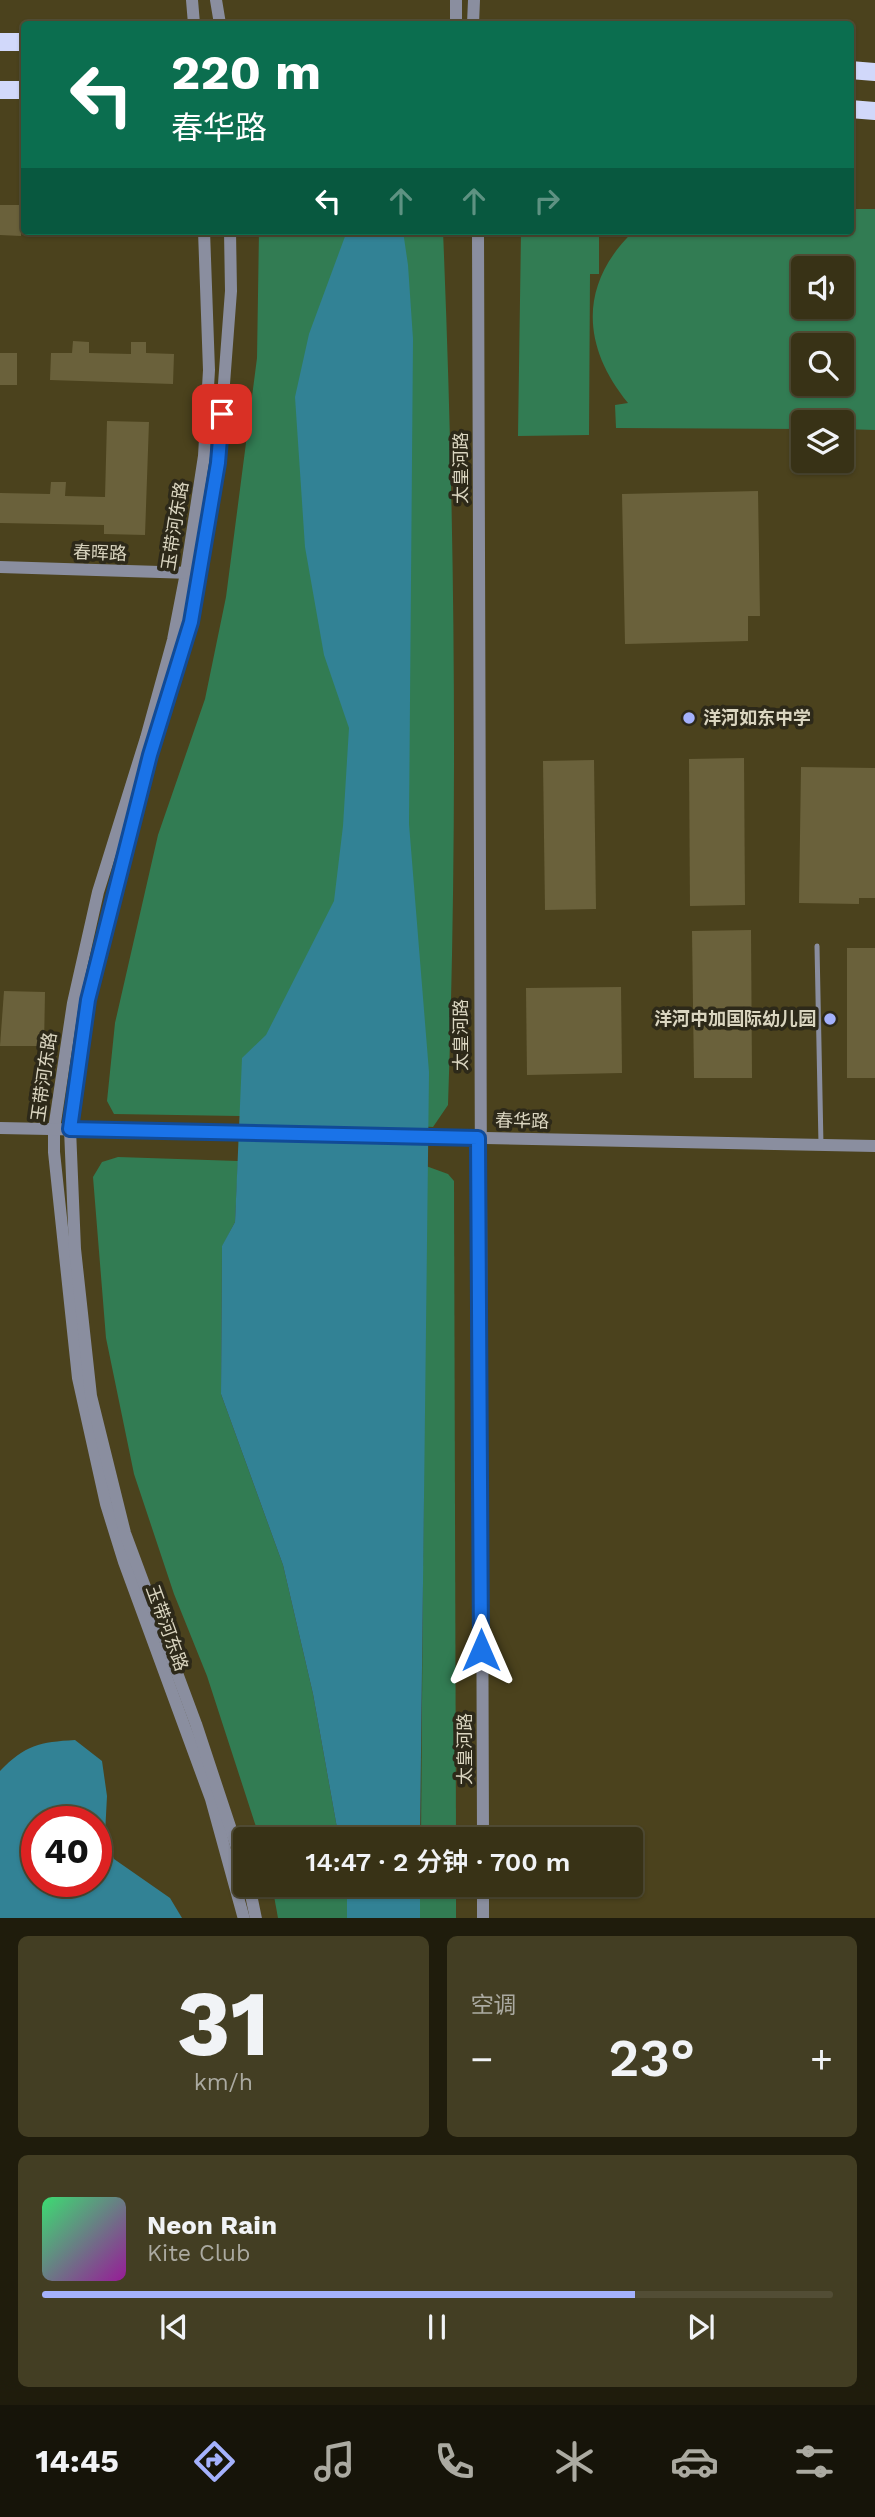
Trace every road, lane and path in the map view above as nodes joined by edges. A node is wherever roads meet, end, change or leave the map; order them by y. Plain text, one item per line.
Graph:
1 (192, 0) edge
2 (216, 0) edge
3 (456, 0) edge
4 (474, 0) edge
5 (194, 21) edge
6 (220, 21) edge
7 (456, 21) edge
8 (473, 21) edge
9 (0, 42) edge
10 (21, 42) edge
11 (854, 70) edge
12 (875, 72) edge
13 (0, 90) edge
14 (21, 90) edge
15 (854, 109) edge
16 (875, 111) edge
17 (204, 235) edge
18 (230, 235) edge
19 (478, 235) edge
20 (0, 567) edge
21 (186, 573) junction
22 (200, 573) junction
23 (817, 946) dead end
24 (0, 1128) edge
25 (54, 1129) junction
26 (70, 1129) junction
27 (478, 1138) junction
28 (821, 1145) junction
29 (875, 1146) edge
30 (483, 1827) edge
31 (233, 1836) edge
32 (251, 1897) edge
33 (483, 1897) edge
34 (244, 1918) edge
35 (256, 1918) edge
36 (483, 1918) edge

1 - 5 street
2 - 6 street
3 - 7 street
4 - 8 street
9 - 10 main road
11 - 12 main road
13 - 14 main road
15 - 16 main road
17 - 21 street, 玉带河东路
18 - 22 street, 玉带河东路
19 - 27 street, 太皇河路
20 - 21 street, 春晖路
21 - 22 street, 春晖路
21 - 25 street, 玉带河东路
22 - 26 street, 玉带河东路
23 - 28 lane
24 - 25 street, 春华路
25 - 26 street, 春华路
25 - 34 street, 玉带河东路
26 - 27 street, 春华路
26 - 31 street, 玉带河东路
27 - 28 street, 春华路
27 - 30 street, 太皇河路
28 - 29 street, 春华路
32 - 35 street
33 - 36 street

